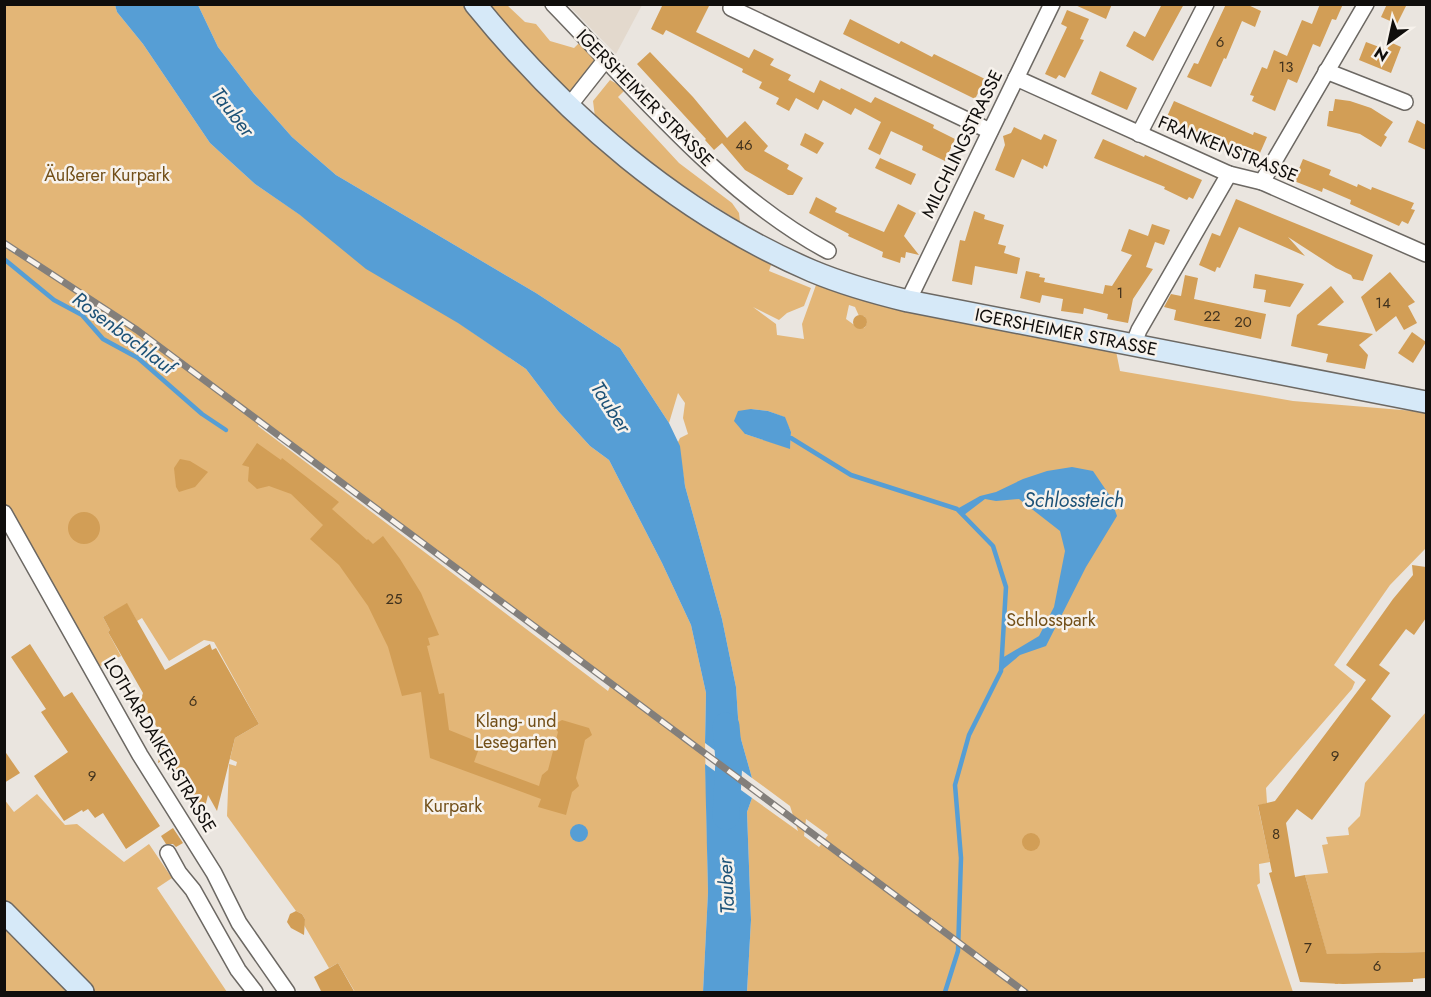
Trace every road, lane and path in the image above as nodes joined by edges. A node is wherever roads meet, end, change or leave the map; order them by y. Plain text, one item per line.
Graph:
1 (475, 4) edge
2 (553, 4) edge
3 (1052, 4) edge
4 (1206, 4) edge
5 (1366, 4) edge
6 (731, 8) dead end
7 (606, 58) junction
8 (1326, 71) junction
9 (1016, 78) junction
10 (1405, 102) dead end
11 (569, 106) junction
12 (990, 131) junction
13 (1139, 134) junction
14 (1229, 174) junction
15 (1262, 182) junction
16 (828, 251) dead end
17 (1426, 254) edge
18 (908, 301) junction
19 (1133, 345) junction
20 (1426, 402) edge
21 (4, 513) edge
22 (168, 853) dead end
23 (4, 912) edge
24 (83, 993) edge
25 (255, 993) edge
26 (288, 993) edge

1 - 11 street, IGERSHEIMER STRASSE
2 - 7 street, IGERSHEIMER STRASSE
3 - 9 street, MILCHLINGSTRASSE
4 - 13 street
5 - 8 street
6 - 12 street
7 - 11 street
7 - 16 street, IGERSHEIMER STRASSE
8 - 10 street
8 - 15 street
9 - 12 street, MILCHLINGSTRASSE
9 - 13 street, FRANKENSTRASSE
11 - 18 street, IGERSHEIMER STRASSE
12 - 18 street, MILCHLINGSTRASSE
13 - 14 street, FRANKENSTRASSE
14 - 15 street, FRANKENSTRASSE
14 - 19 street
15 - 17 street, FRANKENSTRASSE
18 - 19 street, IGERSHEIMER STRASSE
19 - 20 street, IGERSHEIMER STRASSE
21 - 26 street, LOTHAR-DAIKER-STRASSE
22 - 25 street
23 - 24 street

